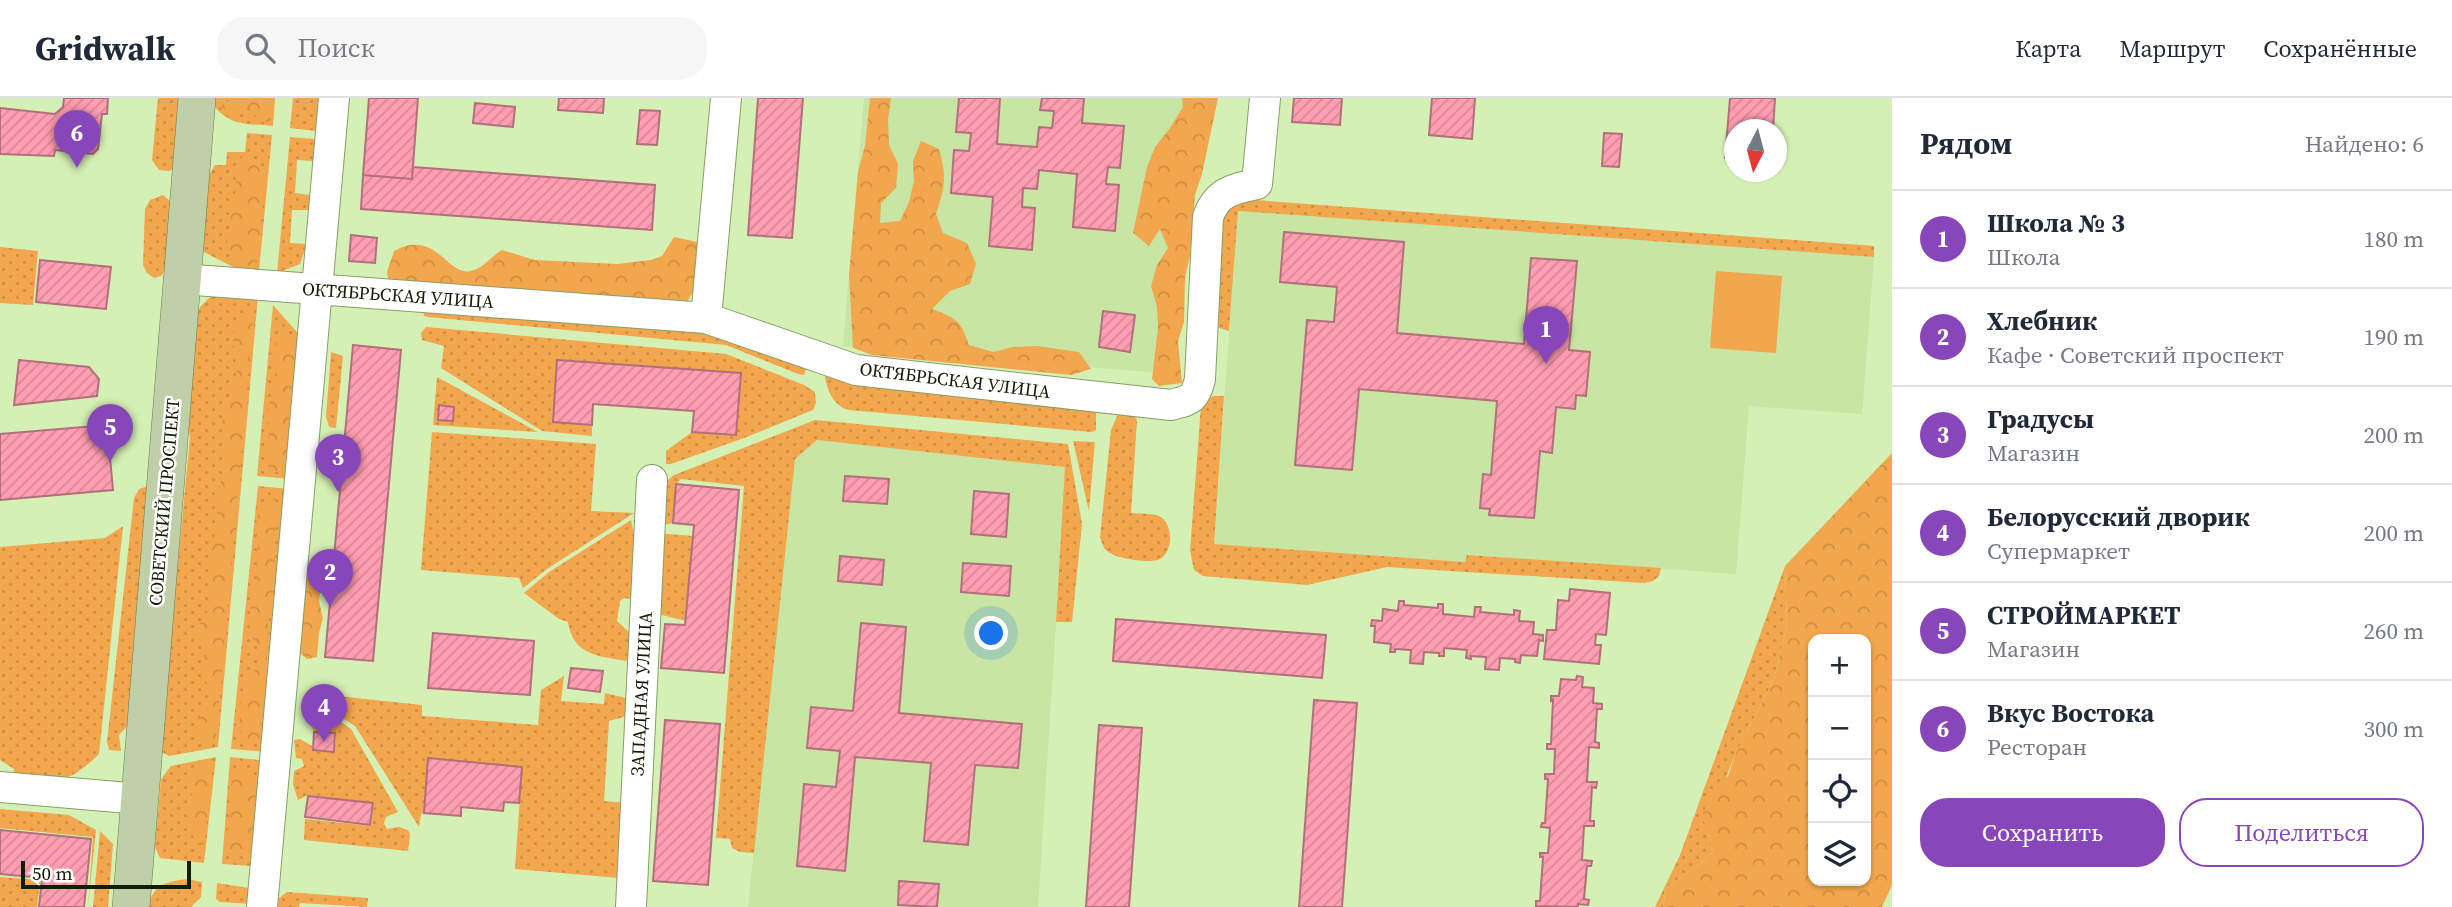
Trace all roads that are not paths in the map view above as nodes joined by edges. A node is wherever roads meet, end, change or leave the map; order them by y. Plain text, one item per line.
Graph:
1 (197, 98) edge
2 (334, 98) edge
3 (726, 98) edge
4 (1265, 98) edge
5 (181, 279) junction
6 (317, 289) junction
7 (706, 318) junction
8 (652, 480) dead end
9 (0, 787) edge
10 (140, 799) junction
11 (131, 907) edge
12 (262, 907) edge
13 (631, 907) edge

1 - 5 main road, СОВЕТСКИЙ ПРОСПЕКТ
2 - 6 street
3 - 7 street
4 - 7 street, ОКТЯБРЬСКАЯ УЛИЦА
5 - 6 street, ОКТЯБРЬСКАЯ УЛИЦА
5 - 10 main road, СОВЕТСКИЙ ПРОСПЕКТ
6 - 7 street, ОКТЯБРЬСКАЯ УЛИЦА
6 - 12 street
8 - 13 street, ЗАПАДНАЯ УЛИЦА
9 - 10 street
10 - 11 main road, СОВЕТСКИЙ ПРОСПЕКТ

